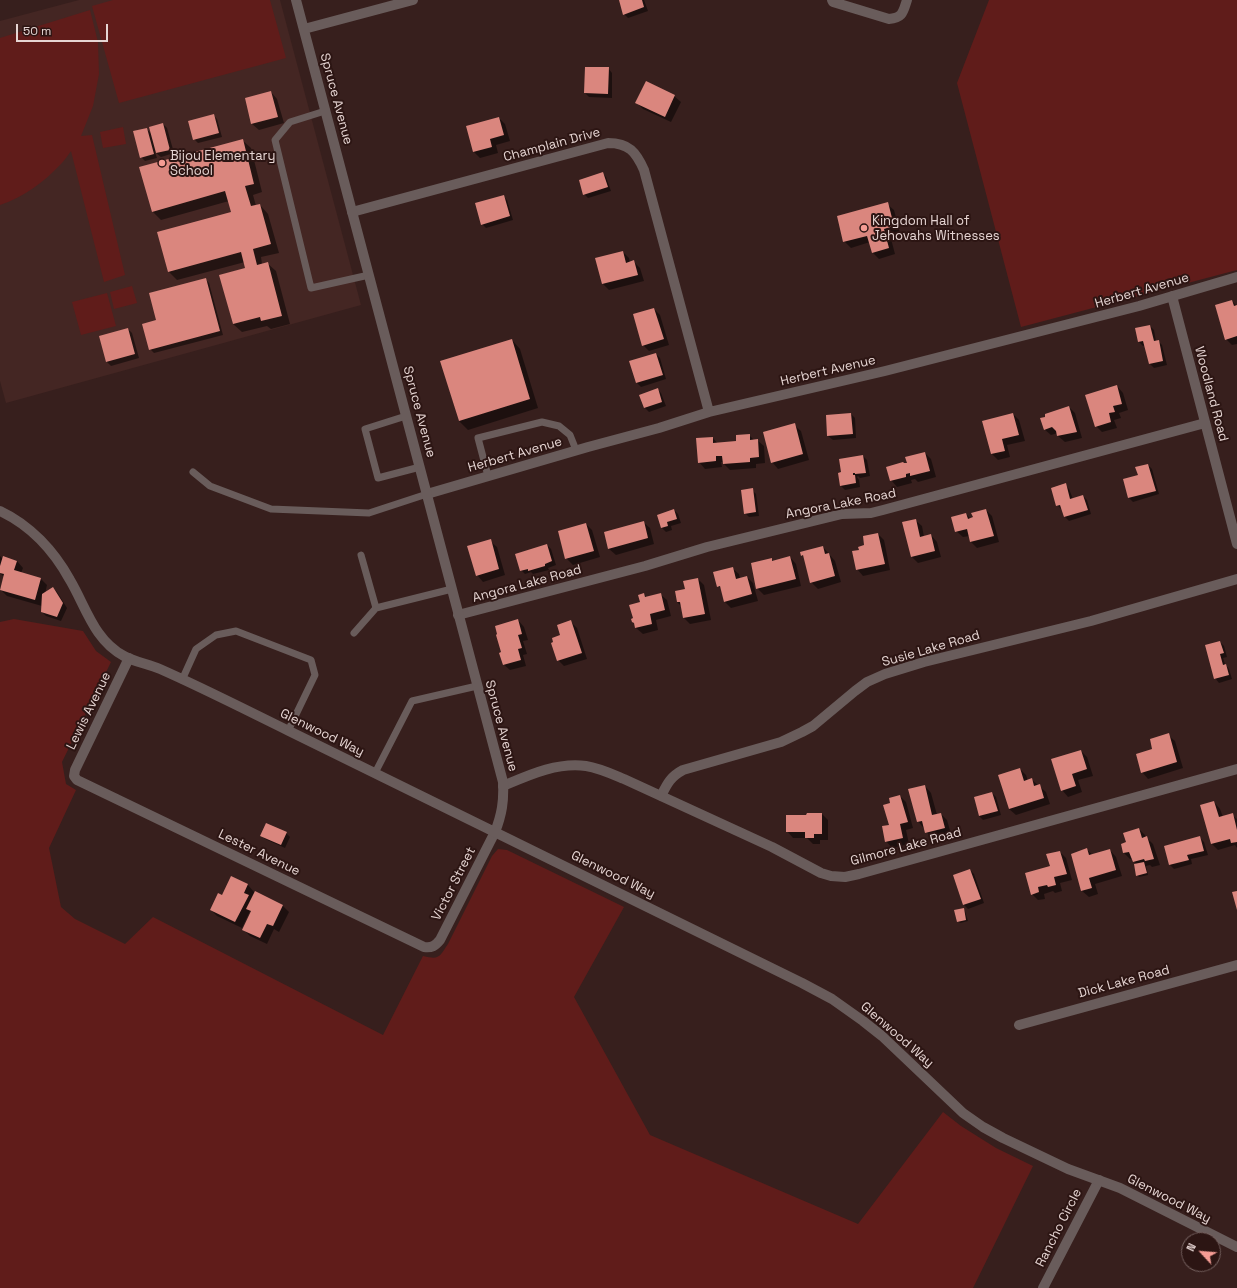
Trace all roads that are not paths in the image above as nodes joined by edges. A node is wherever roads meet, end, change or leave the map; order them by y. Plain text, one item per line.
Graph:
1 (296, 0) edge
2 (413, 0) edge
3 (832, 0) edge
4 (907, 0) edge
5 (304, 28) junction
6 (326, 111) junction
7 (352, 212) junction
8 (369, 275) junction
9 (1237, 277) edge
10 (1172, 296) junction
11 (709, 412) junction
12 (406, 416) junction
13 (1205, 423) junction
14 (576, 450) junction
15 (420, 467) junction
16 (193, 472) dead end
17 (488, 476) junction
18 (427, 494) junction
19 (0, 511) edge
20 (1237, 544) edge
21 (361, 555) dead end
22 (1237, 578) edge
23 (452, 590) junction
24 (376, 608) junction
25 (458, 615) junction
26 (354, 633) dead end
27 (129, 658) junction
28 (182, 680) junction
29 (477, 686) junction
30 (288, 730) junction
31 (1237, 769) edge
32 (375, 773) junction
33 (74, 776) joint
34 (503, 786) junction
35 (661, 796) junction
36 (495, 832) junction
37 (435, 946) joint
38 (1237, 965) edge
39 (1019, 1025) dead end
40 (1099, 1180) junction
41 (1237, 1247) edge
42 (1043, 1288) edge

1 - 5 street, Spruce Avenue
2 - 5 street
3 - 4 street
5 - 6 street, Spruce Avenue
6 - 7 street, Spruce Avenue
6 - 8 lane
7 - 8 street, Spruce Avenue
7 - 11 street, Champlain Drive
8 - 12 street, Spruce Avenue
9 - 10 street, Herbert Avenue
10 - 11 street, Herbert Avenue
10 - 13 street, Woodland Road
11 - 14 street, Herbert Avenue
12 - 15 street, Spruce Avenue
12 - 15 lane
13 - 20 street, Woodland Road
13 - 25 street, Angora Lake Road
14 - 17 street, Herbert Avenue
14 - 17 lane
15 - 18 street, Spruce Avenue
16 - 18 lane
17 - 18 street, Herbert Avenue
18 - 23 street, Spruce Avenue
19 - 27 street, Glenwood Way
21 - 24 lane
22 - 35 street, Susie Lake Road
23 - 24 lane
23 - 25 street, Spruce Avenue
24 - 26 lane
25 - 29 street, Spruce Avenue
27 - 28 street, Glenwood Way
27 - 33 street, Lewis Avenue
28 - 30 street, Glenwood Way
28 - 30 lane
29 - 32 lane
29 - 34 street, Spruce Avenue
30 - 32 street, Glenwood Way
31 - 35 street, Gilmore Lake Road
32 - 36 street, Glenwood Way
33 - 37 street, Lester Avenue
34 - 35 street, Gilmore Lake Road
34 - 36 street, Spruce Avenue
36 - 37 street, Victor Street
36 - 40 street, Glenwood Way
38 - 39 street, Dick Lake Road
40 - 41 street, Glenwood Way
40 - 42 street, Rancho Circle

